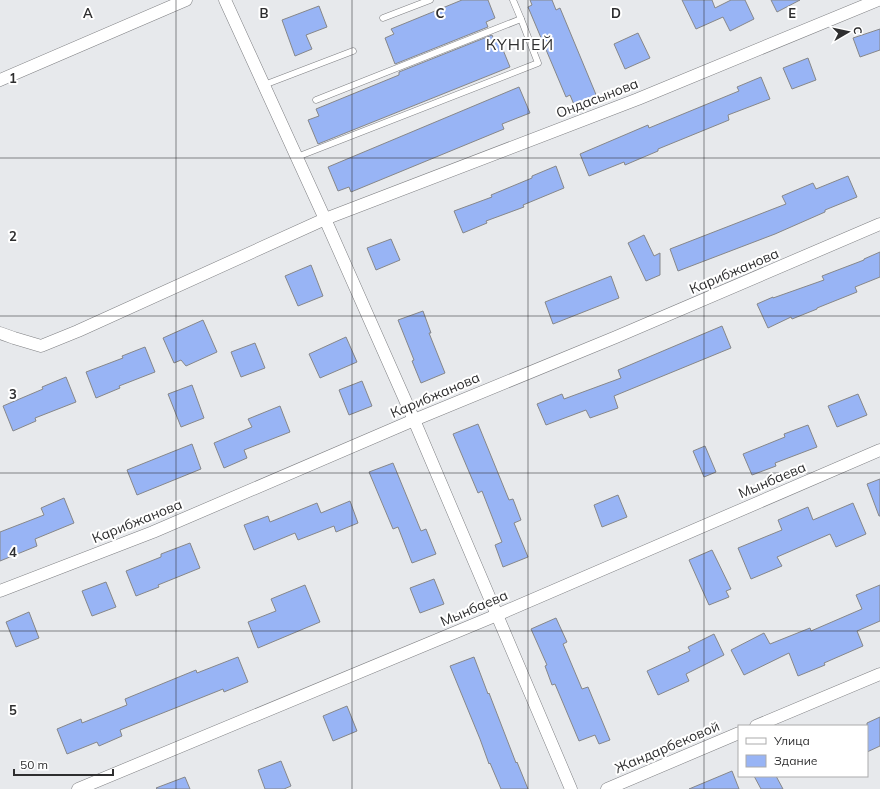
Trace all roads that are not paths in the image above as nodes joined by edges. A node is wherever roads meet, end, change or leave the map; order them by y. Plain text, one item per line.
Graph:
1 (186, 0) edge
2 (226, 0) edge
3 (430, 0) edge
4 (513, 0) edge
5 (878, 0) edge
6 (384, 18) dead end
7 (521, 19) junction
8 (353, 51) dead end
9 (0, 80) edge
10 (264, 85) junction
11 (316, 100) dead end
12 (297, 157) junction
13 (325, 218) junction
14 (880, 224) edge
15 (0, 333) edge
16 (414, 420) junction
17 (880, 450) edge
18 (0, 591) edge
19 (497, 615) junction
20 (880, 674) edge
21 (758, 725) edge
22 (738, 733) edge
23 (78, 789) edge
24 (571, 789) edge
25 (607, 789) edge

1 - 9 street
2 - 10 street
3 - 6 lane
4 - 7 lane
5 - 13 street, Ондасынова
7 - 11 lane
7 - 12 lane
8 - 10 lane
10 - 12 street
12 - 13 street
13 - 15 street, Ондасынова
13 - 16 street
14 - 16 street, Карибжанова
16 - 18 street, Карибжанова
16 - 19 street
17 - 19 street, Мынбаева
19 - 23 street, Мынбаева
19 - 24 street
20 - 21 street
22 - 25 street, Жандарбековой

